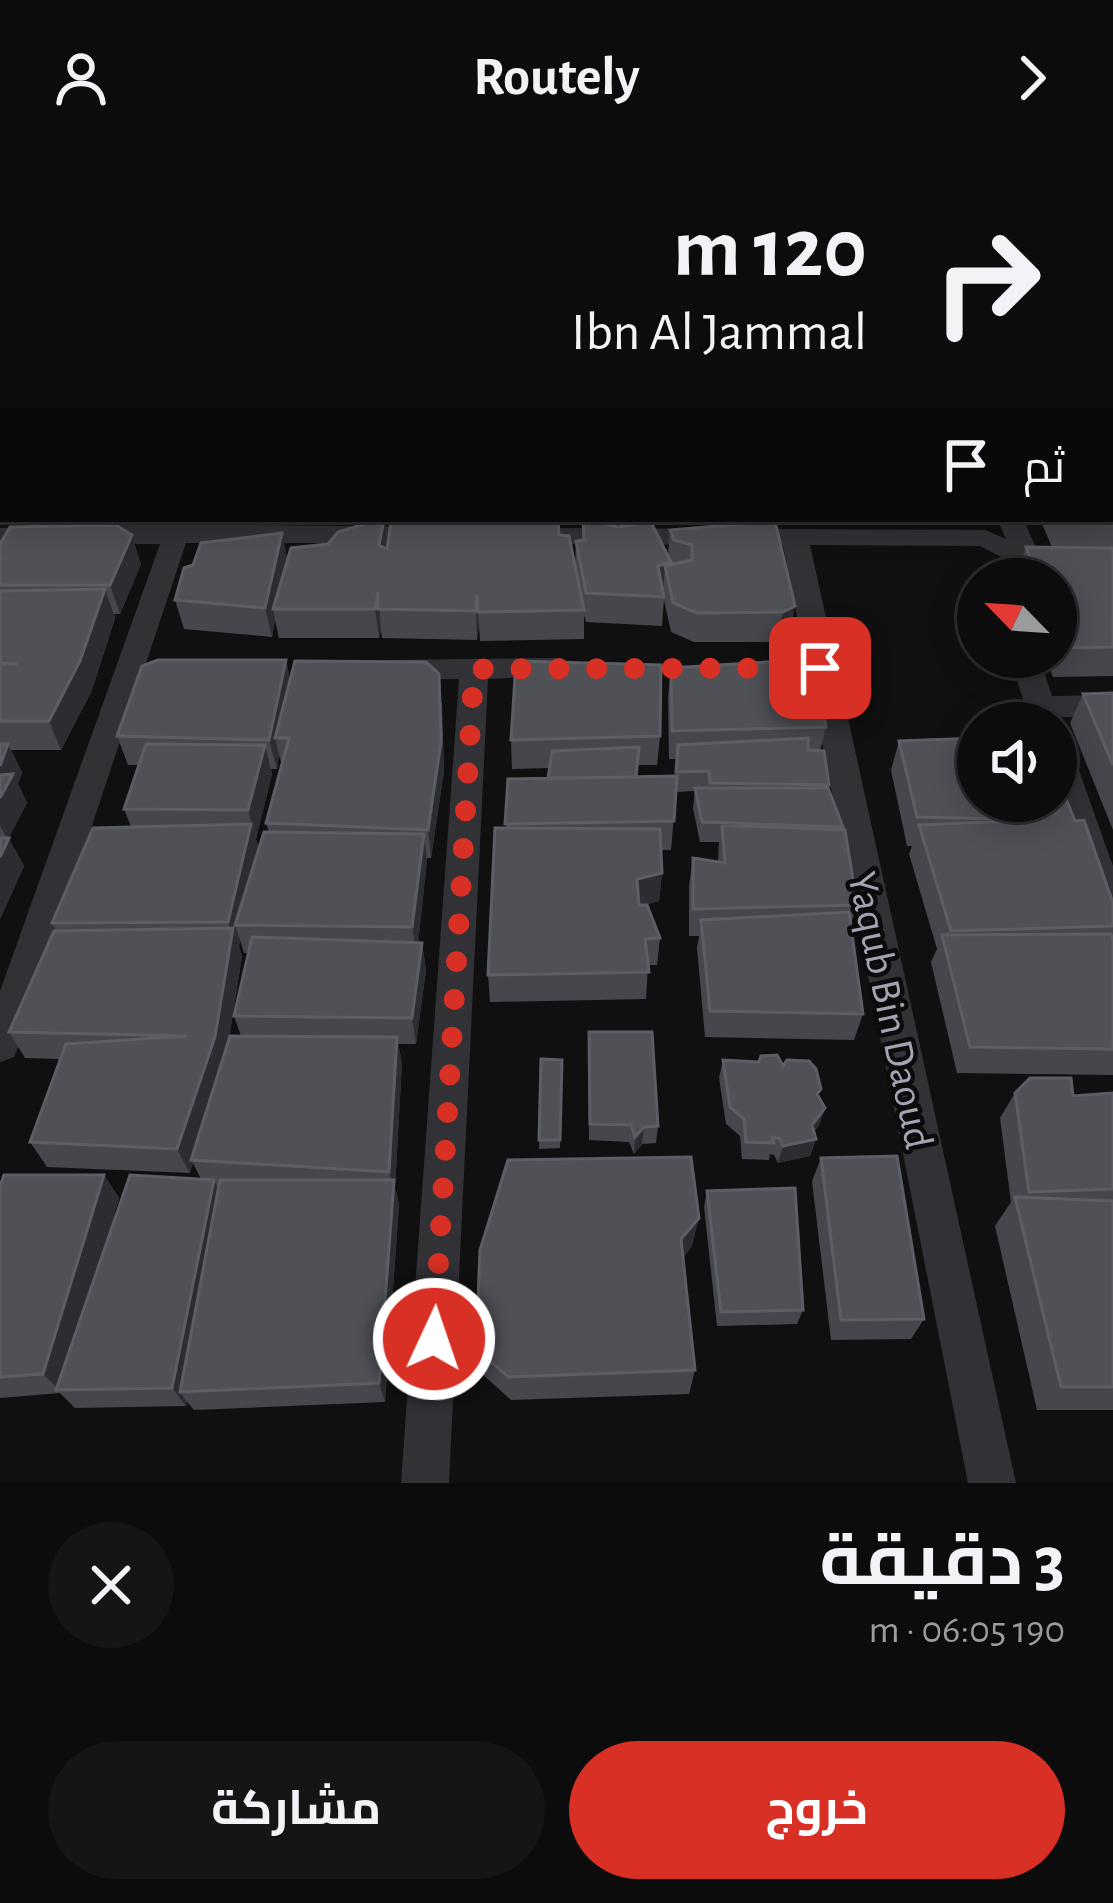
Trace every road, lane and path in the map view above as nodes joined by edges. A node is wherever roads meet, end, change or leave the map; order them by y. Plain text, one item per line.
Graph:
1 (1011, 522) edge
2 (463, 531) edge
3 (177, 532) junction
4 (0, 536) edge
5 (795, 537) junction
6 (985, 538) junction
7 (991, 558) edge
8 (1021, 558) edge
9 (1028, 558) edge
10 (1077, 564) edge
11 (1113, 565) edge
12 (590, 668) edge
13 (474, 669) junction
14 (360, 670) edge
15 (1113, 706) edge
16 (1077, 711) edge
17 (1077, 812) edge
18 (1113, 915) edge
19 (0, 1045) edge
20 (425, 1483) edge
21 (992, 1483) edge

1 - 9 street
2 - 3 street
2 - 5 street
3 - 4 street
3 - 19 street
5 - 6 street
5 - 21 street, Yaqub Bin Daoud
6 - 7 street
6 - 8 street
10 - 11 street
12 - 13 street
13 - 14 street
13 - 20 street
15 - 16 street
17 - 18 street

